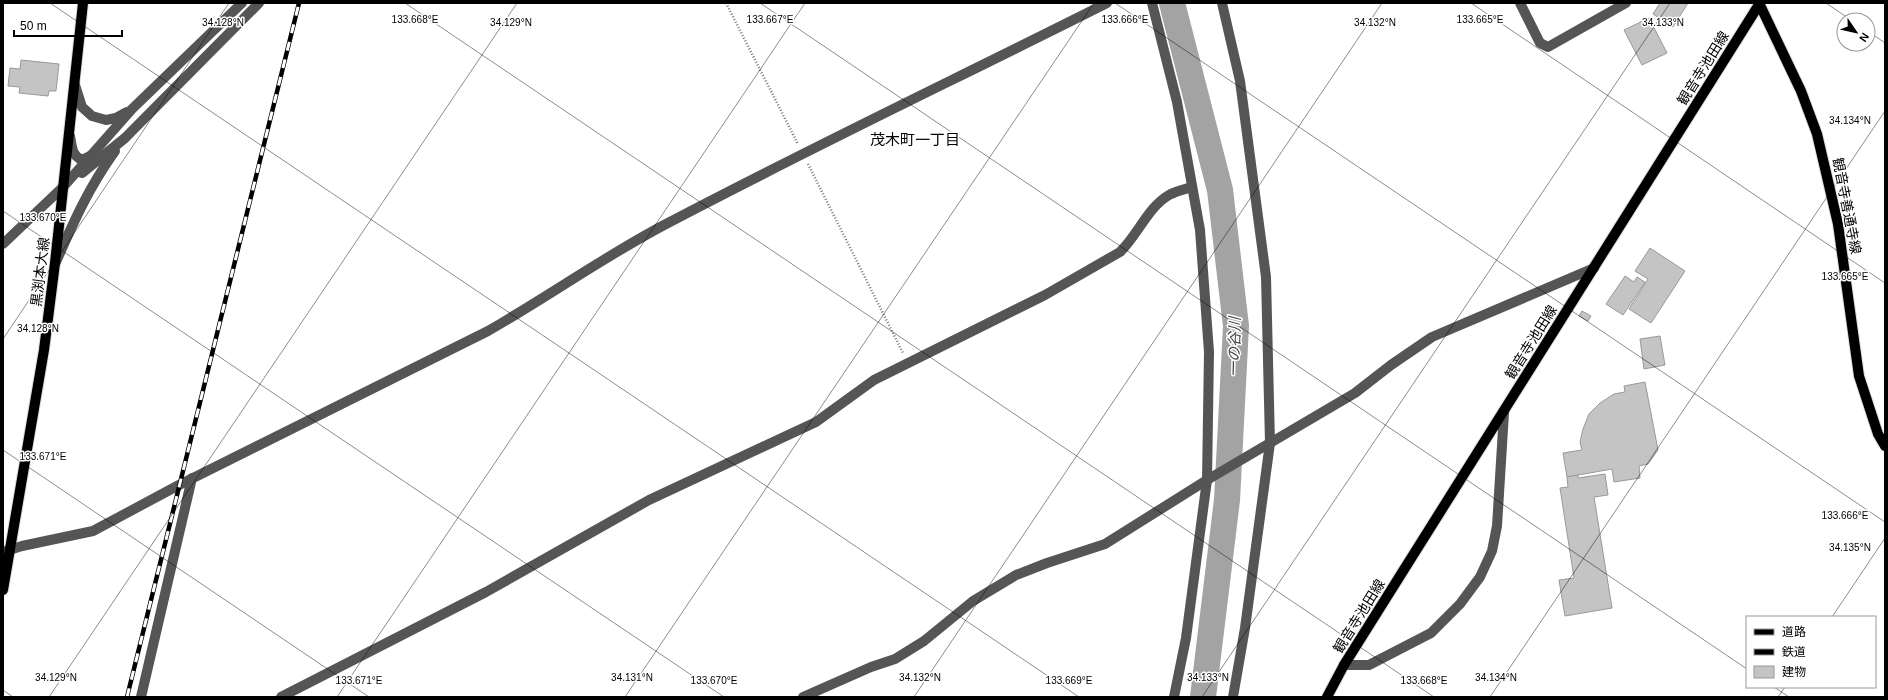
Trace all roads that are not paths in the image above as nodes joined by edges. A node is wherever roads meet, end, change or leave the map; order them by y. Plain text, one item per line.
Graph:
1 (83, 3) edge
2 (242, 3) edge
3 (253, 3) edge
4 (259, 3) edge
5 (1107, 3) edge
6 (1152, 3) edge
7 (1222, 3) edge
8 (1520, 3) edge
9 (1626, 3) edge
10 (1760, 3) edge
11 (75, 85) junction
12 (138, 115) junction
13 (69, 136) junction
14 (124, 138) junction
15 (90, 156) junction
16 (64, 186) junction
17 (1192, 187) junction
18 (3, 244) edge
19 (56, 263) junction
20 (1594, 268) junction
21 (1504, 412) junction
22 (1270, 443) junction
23 (1885, 446) edge
24 (192, 478) junction
25 (1207, 480) junction
26 (6, 551) edge
27 (3, 590) edge
28 (1344, 665) junction
29 (141, 697) edge
30 (281, 697) edge
31 (803, 697) edge
32 (1174, 697) edge
33 (1233, 697) edge
34 (1327, 697) edge

1 - 11 main road, 黒渕本大線
2 - 12 street
3 - 12 street
4 - 12 street
5 - 24 street
6 - 17 street
7 - 22 street
8 - 9 street
10 - 20 main road, 観音寺池田線
10 - 23 main road, 観音寺善通寺線
11 - 12 street
11 - 13 main road, 黒渕本大線
12 - 14 street
12 - 15 street
13 - 15 street
13 - 16 main road, 黒渕本大線
14 - 16 street
14 - 19 street
15 - 16 street
16 - 18 street
16 - 19 main road, 黒渕本大線
17 - 25 street
17 - 30 street
19 - 26 main road, 黒渕本大線
20 - 21 main road, 観音寺池田線
20 - 22 street
21 - 28 main road, 観音寺池田線
21 - 28 street
22 - 25 street
22 - 33 street
24 - 26 street
24 - 29 street
25 - 31 street
25 - 32 street
26 - 27 main road, 黒渕本大線
28 - 34 main road, 観音寺池田線

